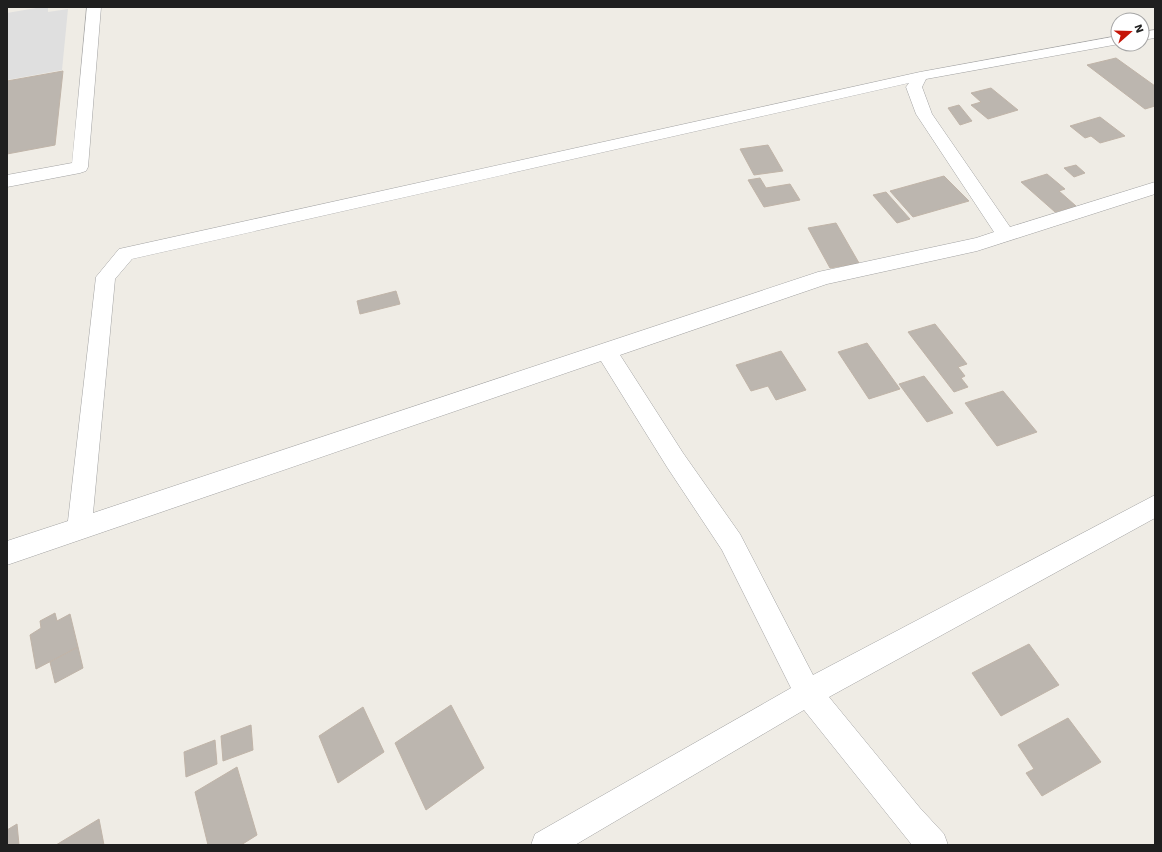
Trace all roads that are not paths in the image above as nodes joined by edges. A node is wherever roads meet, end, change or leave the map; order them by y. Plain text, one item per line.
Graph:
1 (94, 7) edge
2 (1110, 41) edge
3 (920, 76) junction
4 (7, 181) edge
5 (1155, 188) edge
6 (1006, 235) junction
7 (606, 351) junction
8 (1155, 506) edge
9 (79, 529) junction
10 (7, 554) edge
11 (808, 693) junction
12 (546, 845) edge
13 (933, 845) edge

1 - 4 street
2 - 3 street
3 - 6 street
3 - 9 street
5 - 6 street
6 - 7 street
7 - 9 street
7 - 11 street
8 - 11 street
9 - 10 street
11 - 12 street
11 - 13 street

